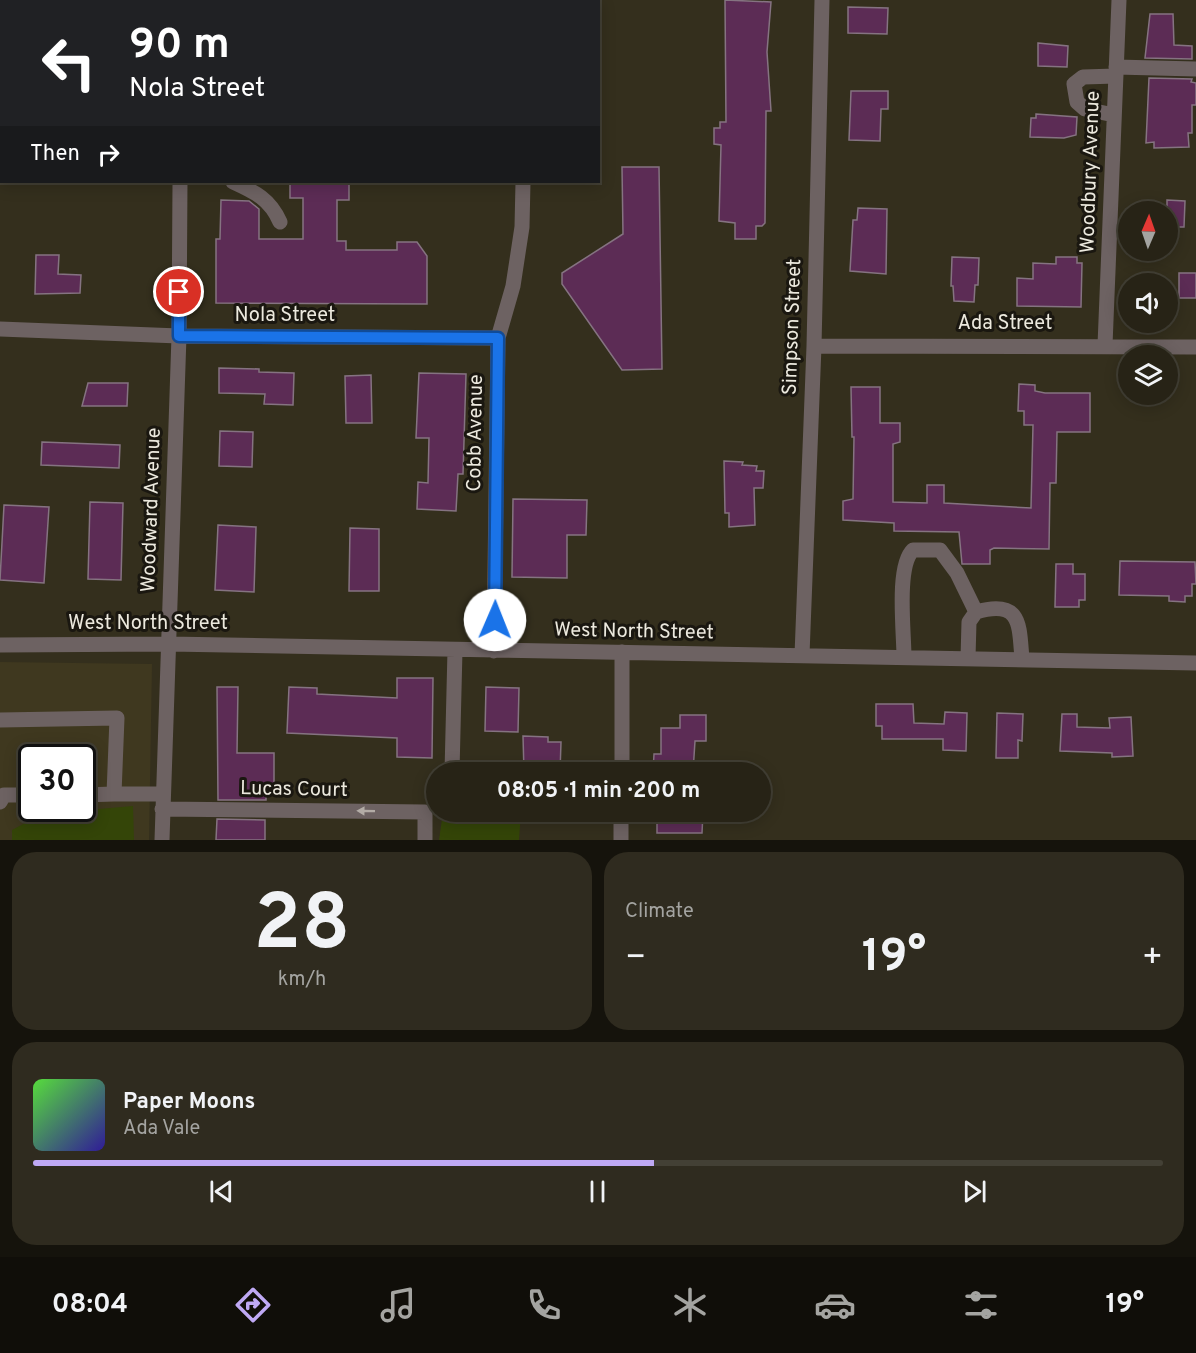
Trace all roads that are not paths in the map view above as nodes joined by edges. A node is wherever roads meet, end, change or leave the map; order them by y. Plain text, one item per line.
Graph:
1 (822, 0) edge
2 (1119, 0) edge
3 (1196, 69) edge
4 (1116, 71) junction
5 (1114, 115) junction
6 (180, 183) edge
7 (235, 183) edge
8 (523, 183) edge
9 (280, 222) dead end
10 (0, 329) edge
11 (179, 336) junction
12 (498, 338) junction
13 (814, 345) junction
14 (1106, 345) junction
15 (1196, 347) edge
16 (976, 612) junction
17 (169, 644) junction
18 (0, 645) edge
19 (455, 650) junction
20 (495, 651) junction
21 (622, 652) junction
22 (802, 655) junction
23 (904, 657) junction
24 (968, 658) junction
25 (1022, 659) junction
26 (1196, 663) edge
27 (0, 720) edge
28 (452, 762) edge
29 (622, 762) edge
30 (114, 794) junction
31 (18, 795) edge
32 (96, 795) edge
33 (0, 802) edge
34 (163, 802) junction
35 (621, 822) edge
36 (162, 840) edge
37 (425, 840) edge
38 (621, 840) edge

1 - 13 street, Simpson Street
2 - 4 street, Woodbury Avenue
3 - 4 street
4 - 5 street, Woodbury Avenue
4 - 5 street
5 - 14 street, Woodbury Avenue
6 - 11 street, Woodward Avenue
7 - 9 street
8 - 12 street, Cobb Avenue
10 - 11 street, Nola Street
11 - 12 street, Nola Street
11 - 17 street, Woodward Avenue
12 - 20 street, Cobb Avenue
13 - 14 street, Ada Street
13 - 22 street, Simpson Street
14 - 15 street, Ada Street
16 - 23 street
16 - 24 street
16 - 25 street
17 - 18 street, West North Street
17 - 19 street, West North Street
17 - 34 street, Woodward Avenue
19 - 20 street, West North Street
19 - 28 street
20 - 21 street, West North Street
21 - 22 street, West North Street
21 - 29 street
22 - 23 street, West North Street
23 - 24 street, West North Street
24 - 25 street, West North Street
25 - 26 street, West North Street
27 - 30 street
30 - 32 street, Lucas Court
30 - 34 street, Lucas Court
31 - 33 street
34 - 36 street, Woodward Avenue
37 -> 34 street, Lucas Court
35 - 38 street

